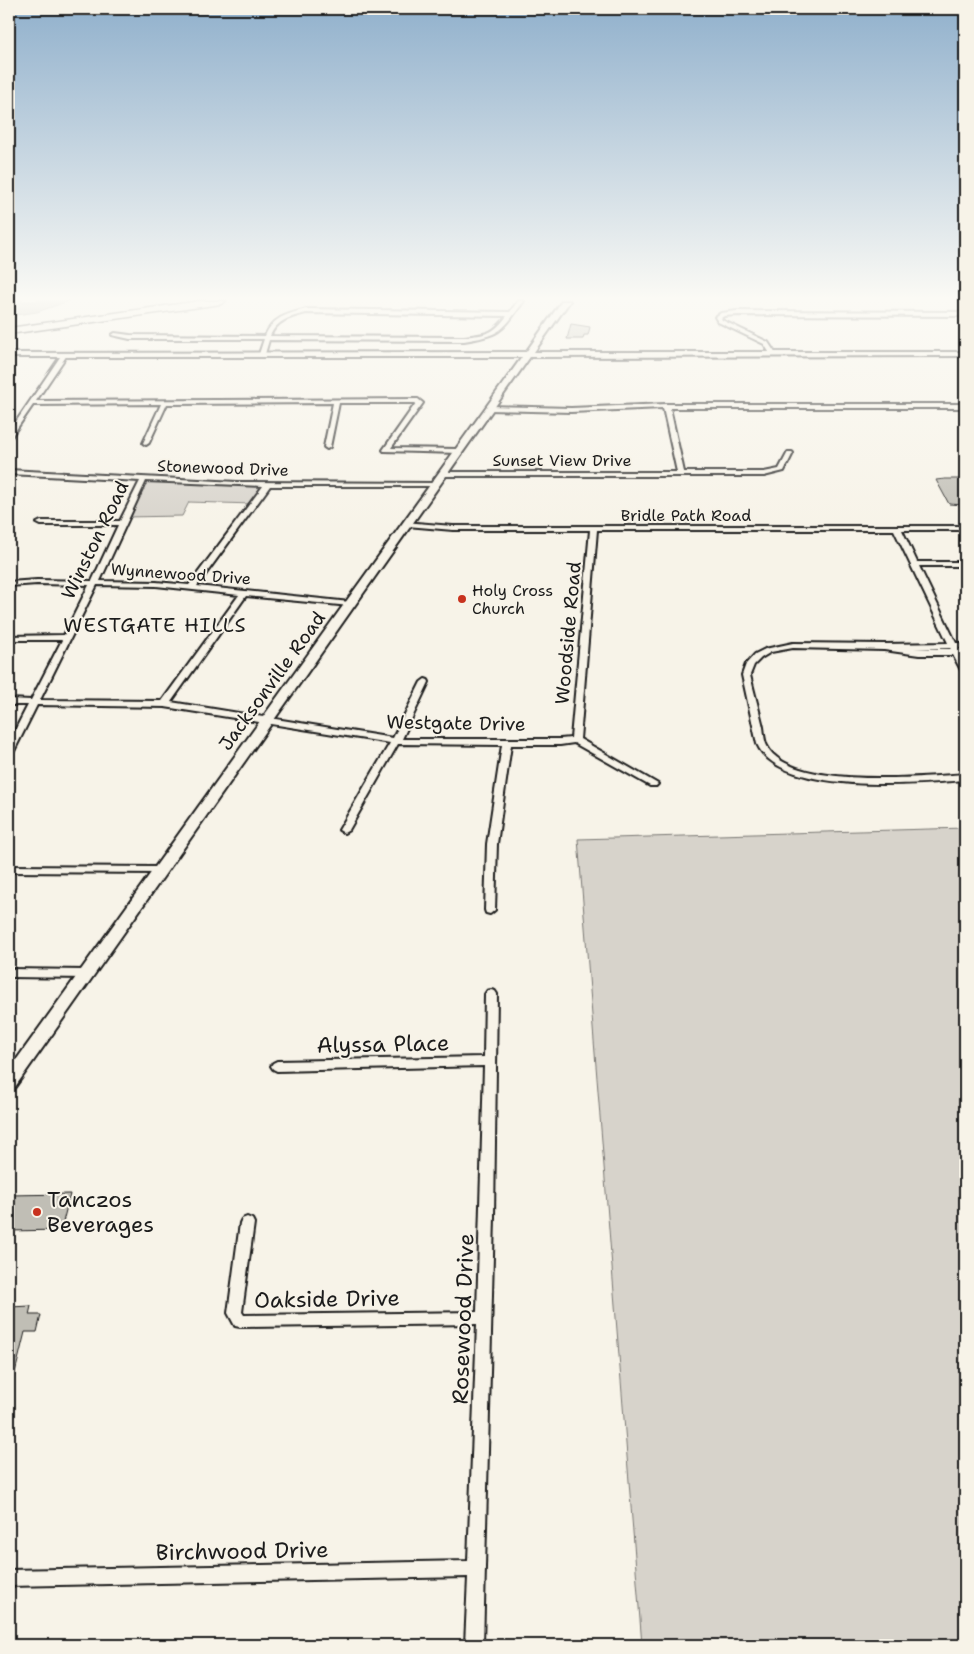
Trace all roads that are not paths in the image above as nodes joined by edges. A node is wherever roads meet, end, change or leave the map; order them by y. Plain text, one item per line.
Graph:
1 (48, 378) edge
2 (511, 378) edge
3 (165, 402) junction
4 (336, 402) junction
5 (31, 403) junction
6 (666, 406) junction
7 (965, 406) edge
8 (490, 408) junction
9 (9, 436) edge
10 (146, 443) dead end
11 (327, 447) dead end
12 (459, 451) junction
13 (790, 453) dead end
14 (9, 472) edge
15 (442, 474) junction
16 (681, 474) junction
17 (144, 479) junction
18 (268, 484) junction
19 (436, 484) junction
20 (41, 523) dead end
21 (122, 523) junction
22 (407, 524) junction
23 (594, 528) junction
24 (897, 528) junction
25 (965, 528) edge
26 (913, 564) junction
27 (965, 564) edge
28 (95, 582) junction
29 (9, 584) edge
30 (192, 587) junction
31 (245, 592) junction
32 (350, 604) junction
33 (9, 638) edge
34 (66, 638) junction
35 (965, 645) edge
36 (958, 650) edge
37 (965, 670) edge
38 (425, 682) dead end
39 (33, 701) junction
40 (9, 702) edge
41 (165, 704) junction
42 (266, 721) junction
43 (575, 740) junction
44 (395, 742) junction
45 (507, 743) junction
46 (9, 751) edge
47 (965, 777) edge
48 (653, 784) dead end
49 (344, 830) dead end
50 (9, 864) edge
51 (14, 869) edge
52 (160, 870) junction
53 (490, 910) dead end
54 (9, 973) edge
55 (86, 974) junction
56 (491, 994) dead end
57 (490, 1061) junction
58 (278, 1066) dead end
59 (9, 1082) edge
60 (247, 1223) dead end
61 (484, 1318) junction
62 (476, 1569) junction
63 (9, 1578) edge
64 (474, 1645) edge

1 - 5 street
2 - 8 street, Jacksonville Road
3 - 4 street
3 - 5 street
3 - 10 street
4 - 11 street
4 - 12 street
5 - 9 street
6 - 7 street
6 - 8 street
6 - 16 street
8 - 12 street, Jacksonville Road
12 - 15 street, Jacksonville Road
13 - 16 street, Sunset View Drive
14 - 17 street, Stonewood Drive
15 - 16 street, Sunset View Drive
15 - 19 street, Jacksonville Road
17 - 18 street, Stonewood Drive
17 - 21 street, Winston Road
18 - 19 street, Stonewood Drive
18 - 30 street
19 - 22 street, Jacksonville Road
20 - 21 street
21 - 28 street, Winston Road
22 - 23 street, Bridle Path Road
22 - 32 street, Jacksonville Road
23 - 24 street, Bridle Path Road
23 - 43 street, Woodside Road
24 - 25 street, Bridle Path Road
24 - 26 street
26 - 27 street
26 - 36 street
28 - 29 street, Wynnewood Drive
28 - 30 street, Wynnewood Drive
28 - 34 street, Winston Road
30 - 31 street, Wynnewood Drive
31 - 32 street, Wynnewood Drive
31 - 41 street
32 - 42 street, Jacksonville Road
33 - 34 street
34 - 39 street, Winston Road
35 - 36 street
36 - 37 street
36 - 47 street
38 - 44 street
39 - 40 street, Westgate Drive
39 - 41 street, Westgate Drive
39 - 46 street, Winston Road
41 - 42 street, Westgate Drive
42 - 44 street, Westgate Drive
42 - 52 street, Jacksonville Road
43 - 45 street, Westgate Drive
43 - 48 street
44 - 45 street, Westgate Drive
44 - 49 street
45 - 53 street
50 - 51 street
51 - 52 street
52 - 55 street, Jacksonville Road
54 - 55 street
55 - 59 street, Jacksonville Road
56 - 57 street, Rosewood Drive
57 - 58 street, Alyssa Place
57 - 61 street, Rosewood Drive
60 - 61 street, Oakside Drive
61 - 62 street, Rosewood Drive
62 - 63 street, Birchwood Drive
62 - 64 street, Rosewood Drive

